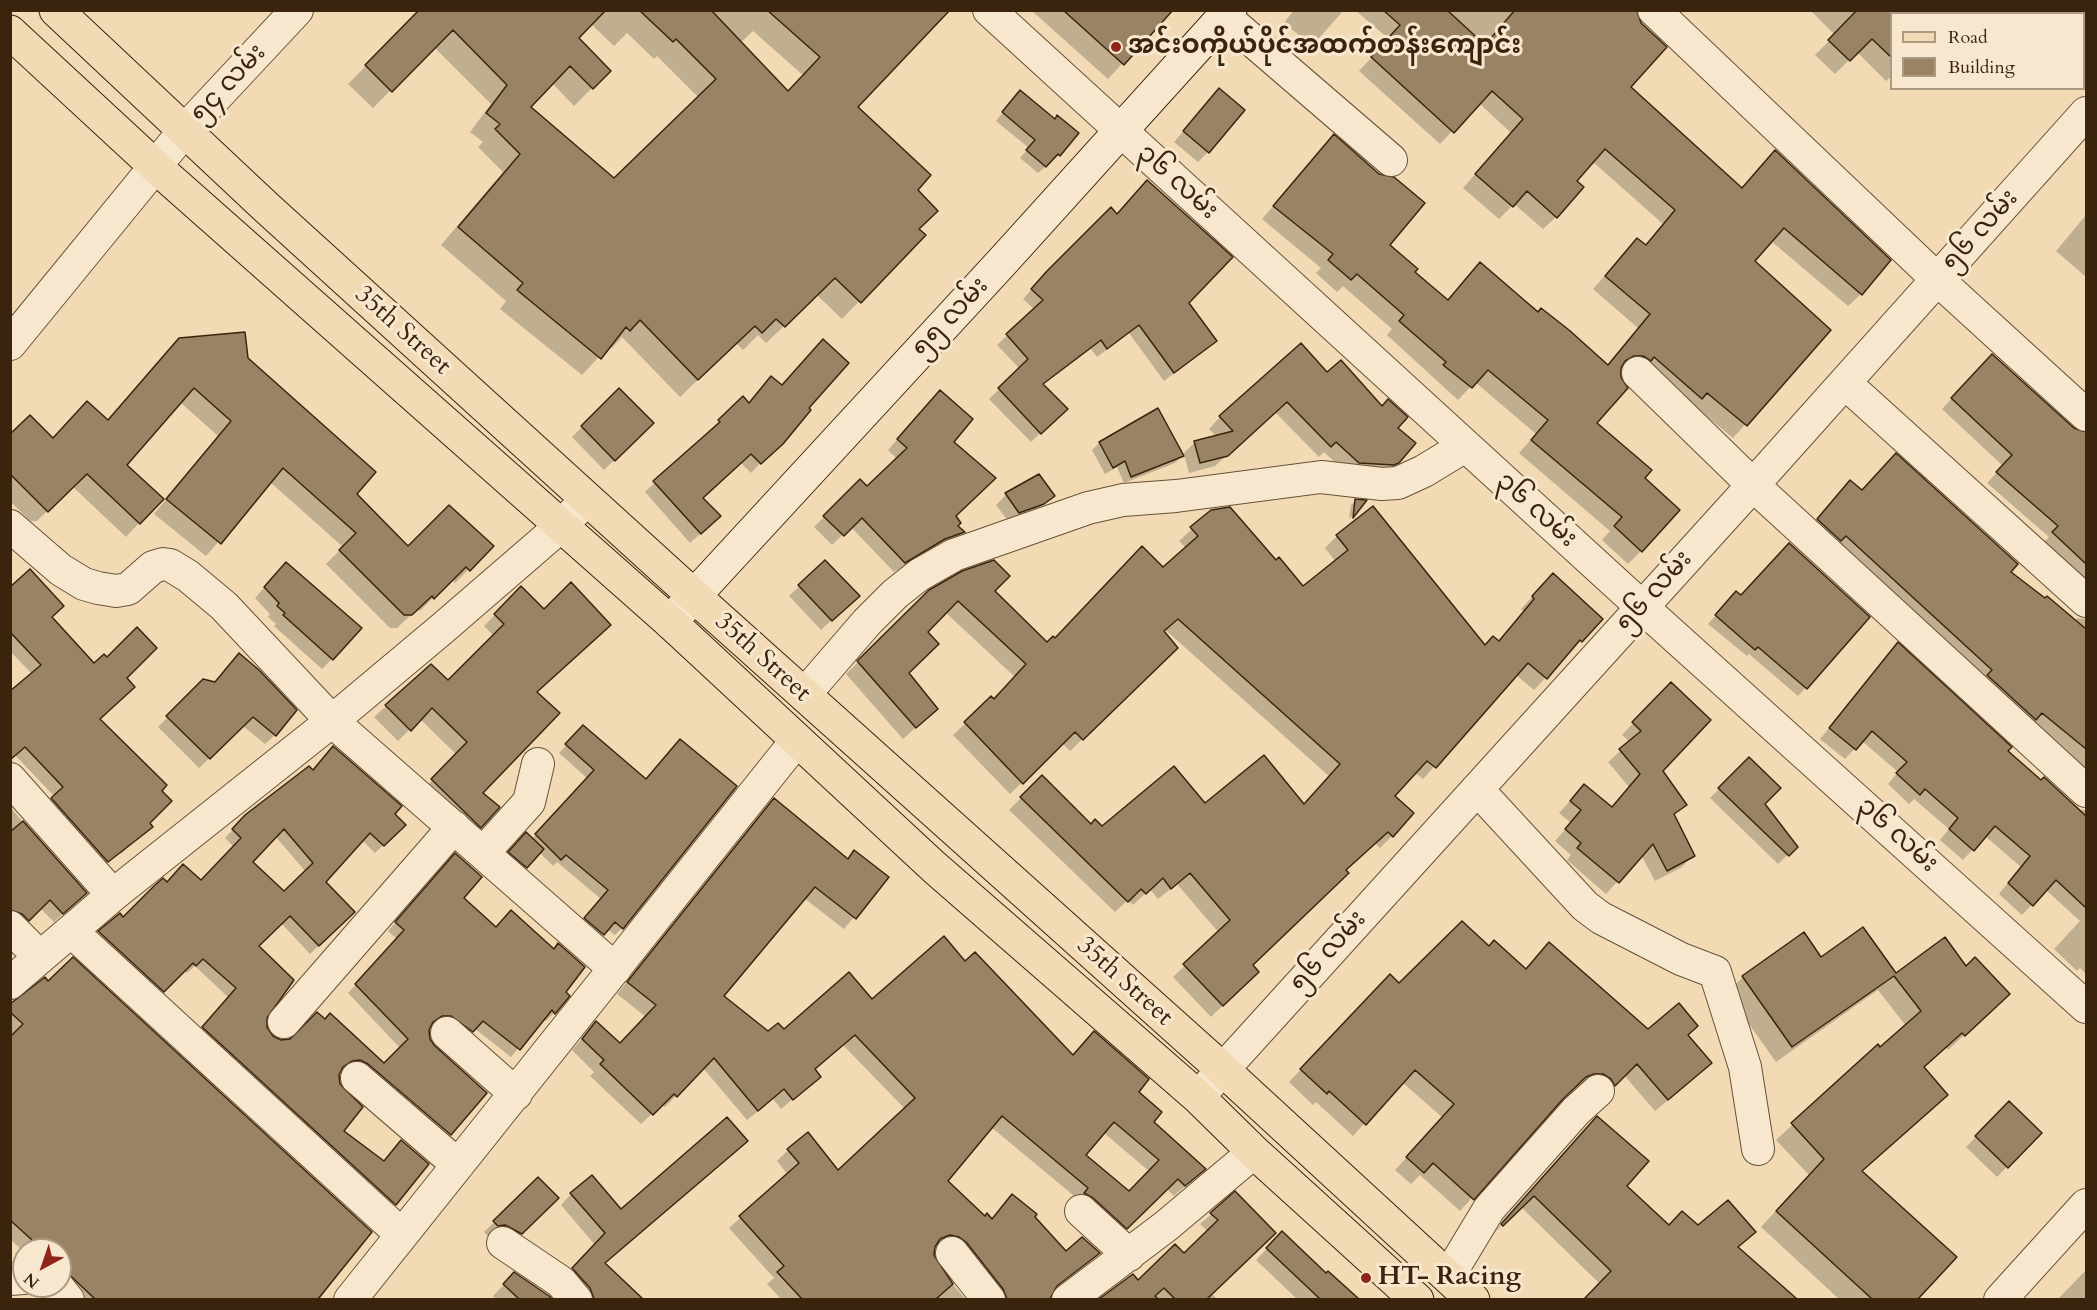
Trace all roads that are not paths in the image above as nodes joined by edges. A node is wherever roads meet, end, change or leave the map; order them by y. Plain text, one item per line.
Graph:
1 (56, 10) edge
2 (297, 10) edge
3 (989, 10) edge
4 (1654, 10) edge
5 (1227, 14) edge
6 (10, 32) edge
7 (2086, 113) edge
8 (185, 130) junction
9 (1120, 132) junction
10 (1391, 160) dead end
11 (157, 168) junction
12 (1938, 280) junction
13 (10, 344) edge
14 (1638, 373) dead end
15 (1845, 383) junction
16 (2086, 415) edge
17 (1465, 446) junction
18 (1753, 485) junction
19 (588, 499) junction
20 (10, 526) edge
21 (561, 526) junction
22 (694, 596) junction
23 (2086, 602) edge
24 (1642, 607) junction
25 (670, 622) junction
26 (804, 695) junction
27 (332, 721) junction
28 (797, 740) junction
29 (538, 764) dead end
30 (10, 778) edge
31 (1477, 789) junction
32 (2086, 791) edge
33 (454, 827) junction
34 (483, 854) junction
35 (113, 895) junction
36 (10, 927) edge
37 (71, 931) junction
38 (40, 957) junction
39 (615, 969) junction
40 (10, 983) edge
41 (2086, 1007) edge
42 (284, 1022) dead end
43 (447, 1033) dead end
44 (1222, 1069) junction
45 (357, 1078) dead end
46 (1598, 1091) dead end
47 (516, 1094) junction
48 (1198, 1097) junction
49 (1758, 1149) dead end
50 (1254, 1152) junction
51 (458, 1165) junction
52 (1080, 1210) dead end
53 (2080, 1225) edge
54 (402, 1235) junction
55 (503, 1243) dead end
56 (952, 1253) dead end
57 (1129, 1255) junction
58 (1448, 1276) junction
59 (350, 1299) edge
60 (576, 1299) edge
61 (989, 1299) edge
62 (1068, 1299) edge
63 (1417, 1299) edge
64 (1473, 1299) edge
65 (2000, 1299) edge

1 - 8 main road, 35th Street
2 - 8 street, ၅၄ လမ်း
3 - 9 street, ၃၆ လမ်း
4 - 12 street
5 - 9 main road, ၅၅ လမ်း
5 - 10 street
6 - 11 main road, 35th Street
7 - 12 street, ၅၆ လမ်း
8 - 11 street, ၅၄ လမ်း
8 - 19 main road, 35th Street
9 - 17 street, ၃၆ လမ်း
9 - 22 main road, ၅၅ လမ်း
11 - 13 street, ၅၄ လမ်း
11 - 21 main road, 35th Street
12 - 15 street, ၅၆ လမ်း
12 - 16 street
14 - 18 street
15 - 18 street, ၅၆ လမ်း
15 - 23 street
17 - 24 street, ၃၆ လမ်း
17 - 26 street
18 - 24 street, ၅၆ လမ်း
18 - 32 street
19 - 21 street
19 - 22 main road, 35th Street
20 - 27 street
21 - 25 main road, 35th Street
21 - 27 street
22 - 25 main road, ၅၅ လမ်း
22 - 26 main road, 35th Street
24 - 31 street, ၅၆ လမ်း
24 - 41 street, ၃၆ လမ်း
25 - 28 main road, 35th Street
26 - 44 main road, 35th Street
27 - 33 street
27 - 35 street
28 - 39 street
28 - 48 main road, 35th Street
29 - 34 street
30 - 35 street
31 - 44 street, ၅၆ လမ်း
31 - 49 street
33 - 34 street
33 - 42 street
34 - 39 street
35 - 37 street
36 - 38 street
37 - 38 street
37 - 54 street
38 - 40 street
39 - 47 street
43 - 47 street
44 - 48 street, ၅၆ လမ်း
44 - 58 main road, 35th Street
45 - 51 street
46 - 58 street
47 - 51 street
48 - 50 main road, 35th Street
50 - 57 street
50 - 63 main road, 35th Street
51 - 54 street
52 - 57 street
53 - 65 street
54 - 59 street
55 - 60 street
56 - 61 street
57 - 62 street
58 - 64 main road, 35th Street

